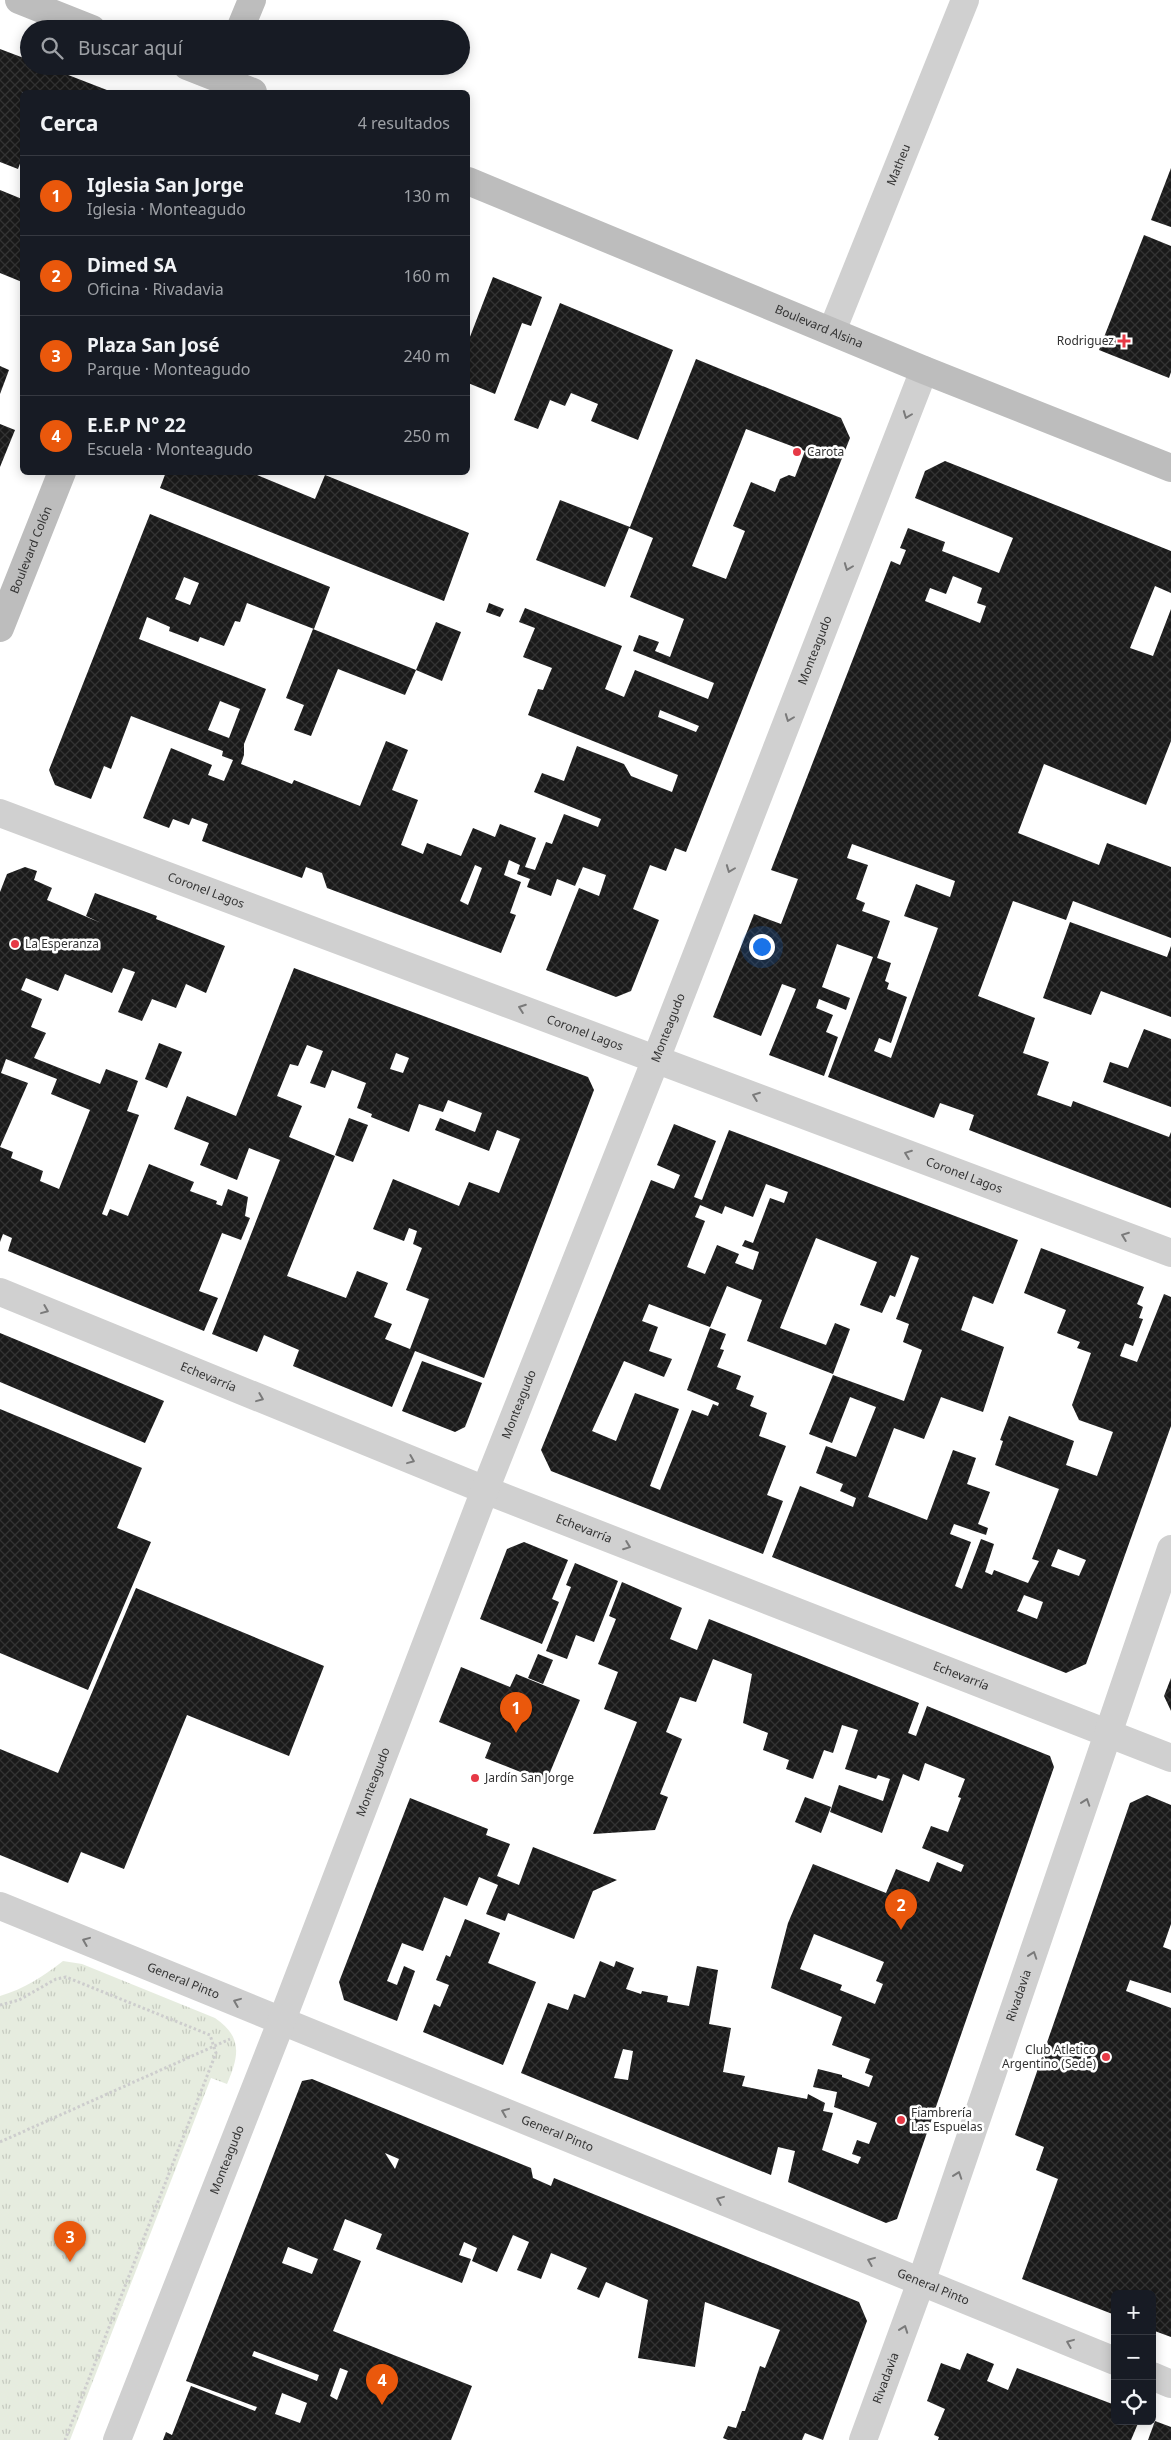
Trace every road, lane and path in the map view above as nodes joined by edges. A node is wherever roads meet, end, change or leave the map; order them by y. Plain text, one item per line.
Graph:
1 (19, 0) edge
2 (252, 0) edge
3 (965, 0) edge
4 (69, 20) edge
5 (244, 20) edge
6 (220, 79) edge
7 (248, 90) edge
8 (470, 182) edge
9 (832, 331) junction
10 (924, 370) junction
11 (1171, 468) edge
12 (61, 475) edge
13 (0, 628) edge
14 (0, 814) edge
15 (656, 1059) junction
16 (1171, 1253) edge
17 (0, 1292) edge
18 (485, 1490) junction
19 (1171, 1549) edge
20 (1109, 1734) junction
21 (1171, 1758) edge
22 (0, 1906) edge
23 (0, 2006) edge
24 (282, 2020) junction
25 (231, 2038) dead end
26 (214, 2045) junction
27 (0, 2142) edge
28 (921, 2282) junction
29 (1111, 2359) edge
30 (1156, 2378) edge
31 (1171, 2384) edge
32 (64, 2440) edge
33 (117, 2440) edge
34 (863, 2440) edge

1 - 4 main road
2 - 5 main road
3 - 9 street, Matheu
6 - 7 main road
8 - 9 main road, Boulevard Alsina
9 - 10 main road, Boulevard Alsina
10 - 11 main road, Boulevard Alsina
10 -> 15 street, Monteagudo
12 - 13 main road, Boulevard Colón
15 -> 14 street, Coronel Lagos
16 -> 15 street, Coronel Lagos
15 - 18 street, Monteagudo
17 -> 18 street, Echevarría
18 -> 20 street, Echevarría
18 - 24 street, Monteagudo
19 - 20 street, Rivadavia
20 - 21 street, Echevarría
28 -> 20 street, Rivadavia
24 -> 22 street, General Pinto
23 - 26 path
28 -> 24 street, General Pinto
24 - 33 street, Monteagudo
25 - 26 path
26 - 27 path
26 - 32 path
29 -> 28 street, General Pinto
34 -> 28 street, Rivadavia
30 - 31 street

